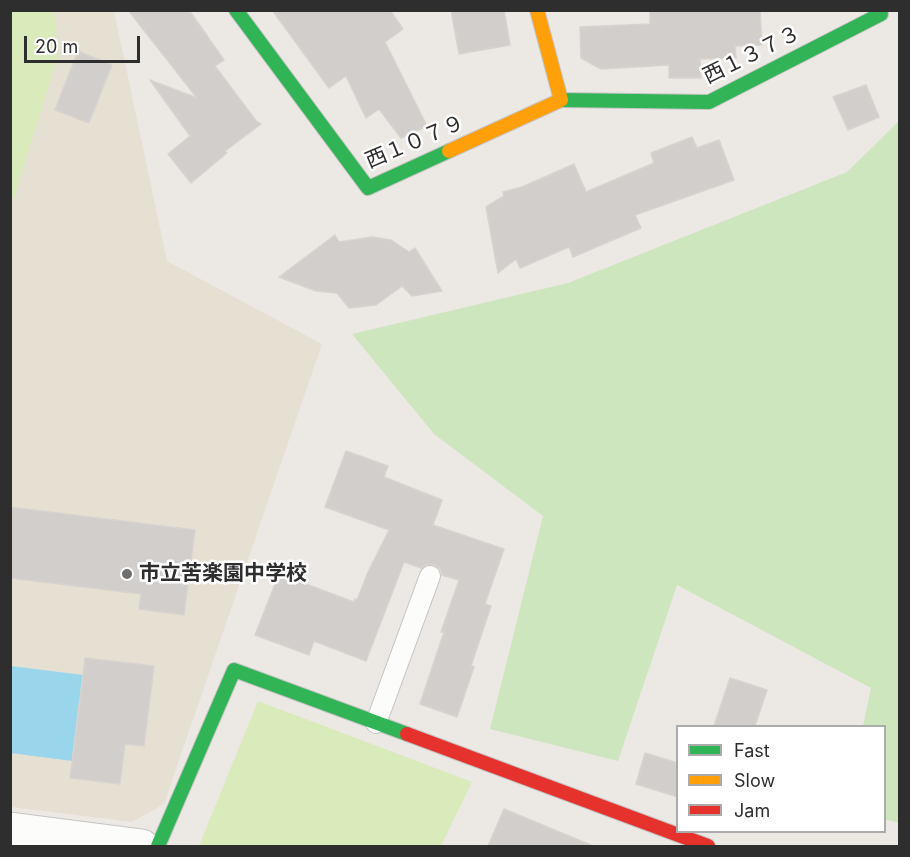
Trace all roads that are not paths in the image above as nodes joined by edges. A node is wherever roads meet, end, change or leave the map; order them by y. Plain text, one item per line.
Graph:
1 (236, 10) edge
2 (537, 10) edge
3 (882, 14) dead end
4 (561, 100) junction
5 (430, 576) dead end
6 (376, 723) junction
7 (10, 829) edge
8 (142, 846) edge
9 (158, 846) edge
10 (708, 846) edge

1 - 4 street, 西１０７９
2 - 4 street
3 - 4 street, 西１３７３
5 - 6 lane
6 - 9 street
6 - 10 street
7 - 8 street

